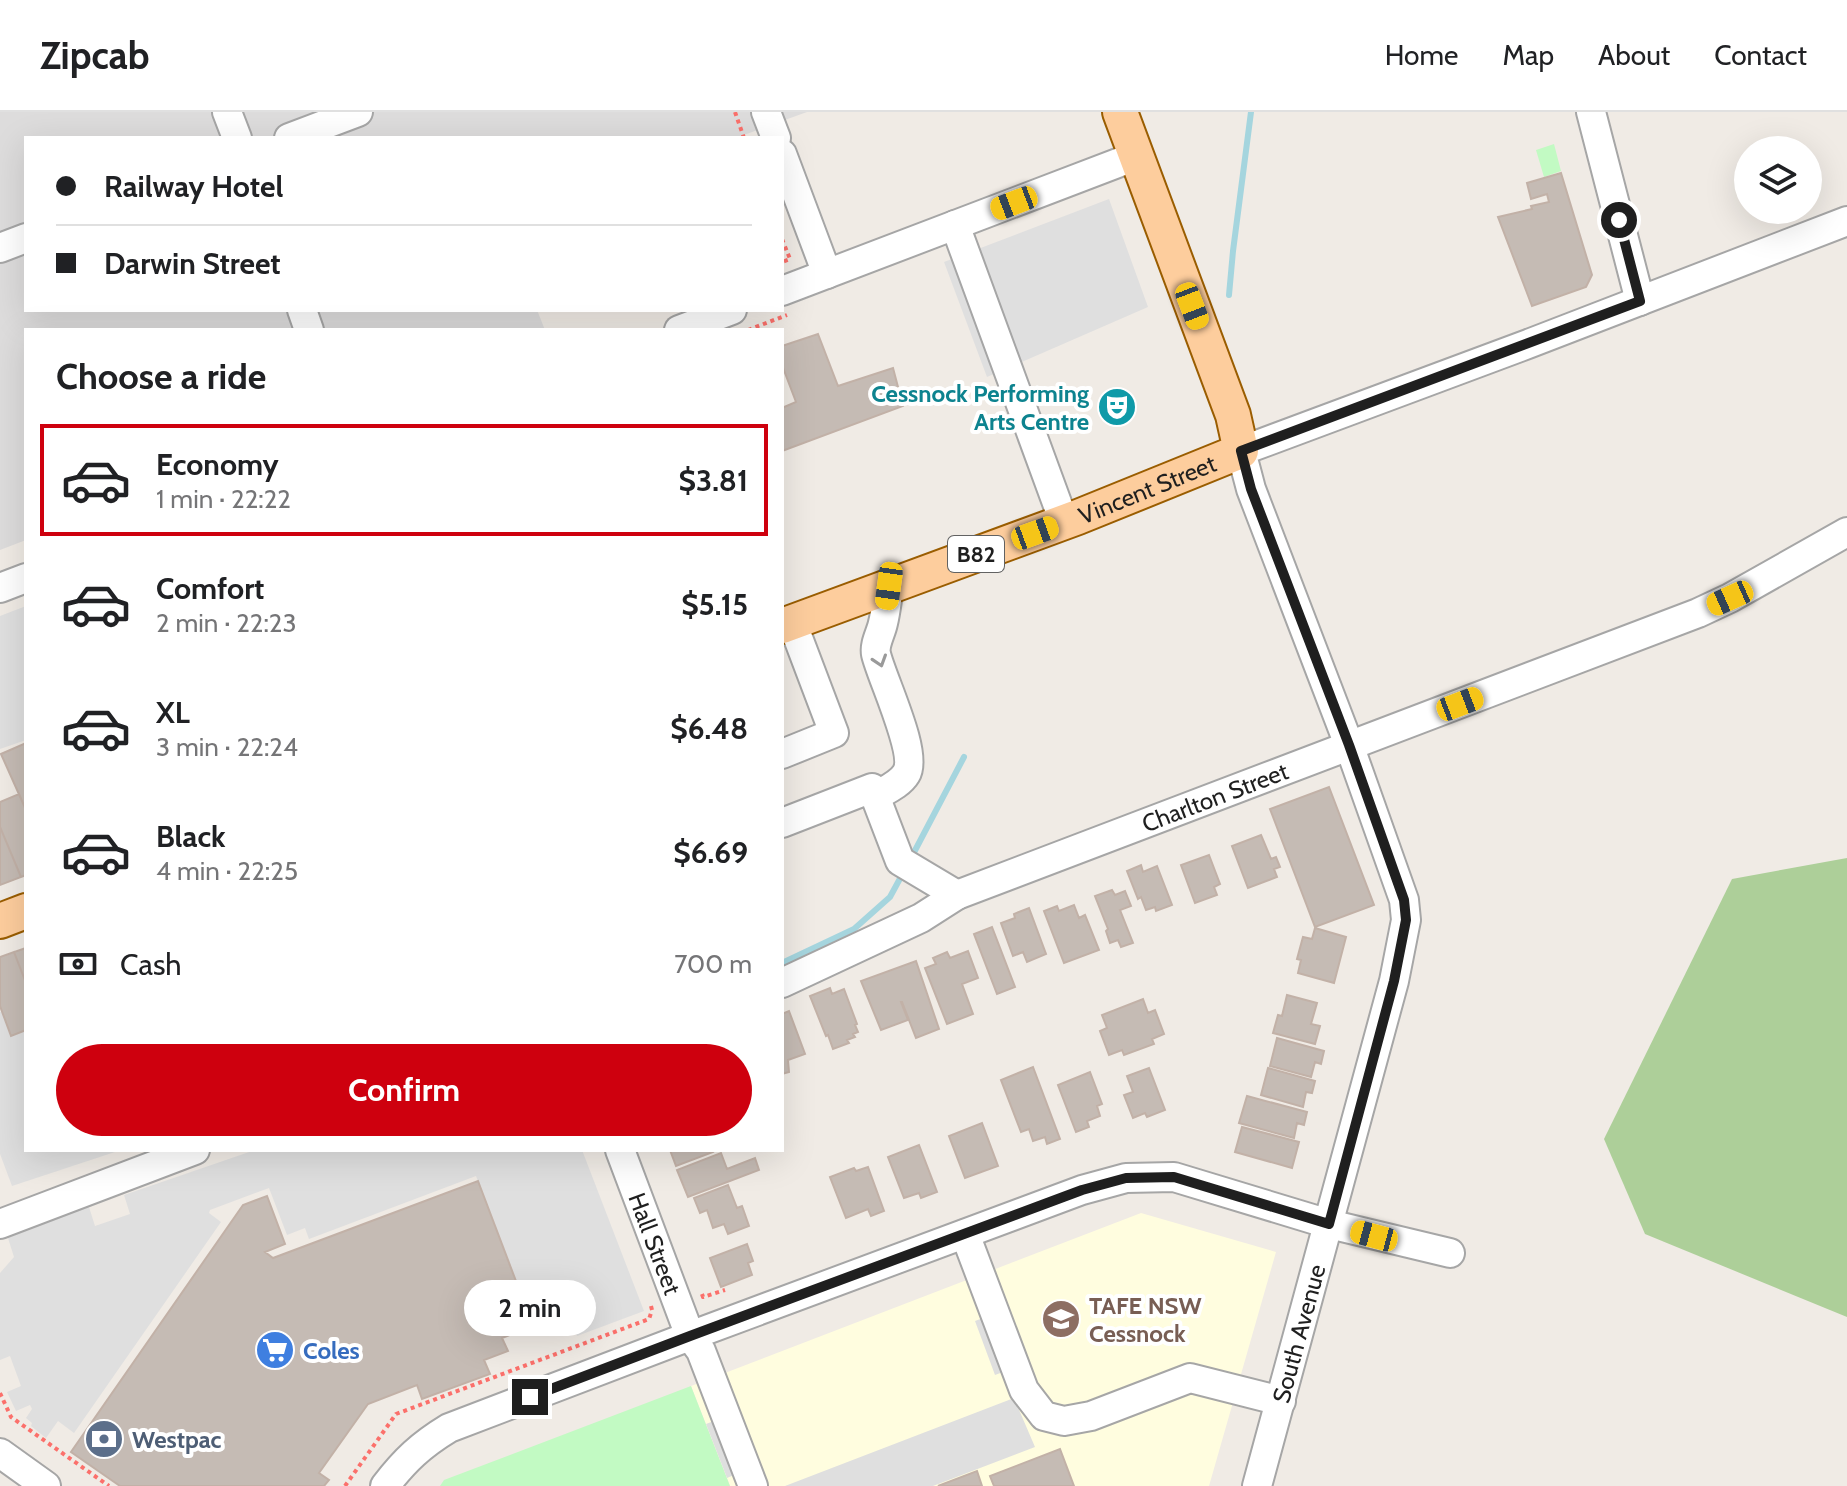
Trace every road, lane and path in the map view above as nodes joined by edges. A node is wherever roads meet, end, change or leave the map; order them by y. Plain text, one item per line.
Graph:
1 (227, 112) edge
2 (358, 112) edge
3 (735, 112) edge
4 (766, 112) edge
5 (1120, 112) edge
6 (1591, 112) edge
7 (236, 136) edge
8 (294, 136) edge
9 (743, 136) edge
10 (775, 136) edge
11 (1136, 156) junction
12 (784, 159) edge
13 (1847, 221) edge
14 (955, 225) junction
15 (24, 239) edge
16 (784, 244) edge
17 (0, 248) edge
18 (784, 261) edge
19 (827, 274) junction
20 (1640, 301) junction
21 (786, 302) edge
22 (727, 312) edge
23 (772, 312) edge
24 (684, 328) edge
25 (751, 328) edge
26 (1241, 451) junction
27 (1064, 522) junction
28 (1847, 532) edge
29 (24, 579) edge
30 (889, 586) junction
31 (0, 588) edge
32 (787, 624) edge
33 (1349, 745) junction
34 (784, 753) edge
35 (876, 796) junction
36 (784, 822) edge
37 (957, 895) junction
38 (24, 912) edge
39 (0, 921) edge
40 (784, 982) edge
41 (190, 1152) edge
42 (621, 1152) edge
43 (0, 1224) edge
44 (1329, 1224) junction
45 (965, 1234) junction
46 (1450, 1253) dead end
47 (725, 1290) dead end
48 (703, 1297) dead end
49 (690, 1336) junction
50 (0, 1393) edge
51 (1281, 1401) junction
52 (0, 1453) edge
53 (46, 1486) edge
54 (109, 1486) edge
55 (385, 1486) edge
56 (753, 1486) edge
57 (1257, 1486) edge

1 - 7 street
2 - 8 street
3 - 9 path
4 - 10 street
5 - 11 main road
6 - 20 street
11 - 14 street
11 - 26 main road
12 - 19 street
13 - 20 street
14 - 19 street
14 - 27 street
15 - 17 street
16 - 18 path
19 - 21 street
20 - 26 street
22 - 24 street
23 - 25 path
26 - 27 main road, Vincent Street / B82
26 - 33 street
27 - 30 main road, Vincent Street / B82
28 - 33 street, Charlton Street
29 - 31 street
30 - 32 main road, Vincent Street / B82
30 -> 35 street
32 - 34 street
33 - 37 street, Charlton Street
33 - 44 street, South Avenue
35 - 36 street
35 - 37 street
37 - 40 street, Charlton Street
38 - 39 main road
41 - 43 street
42 - 49 street, Hall Street
44 - 45 street
44 - 46 street
44 - 51 street, South Avenue
45 - 49 street
45 - 51 street
47 - 48 path
49 - 55 street
49 - 56 street, Hall Street
50 - 54 path
51 - 57 street, South Avenue
52 - 53 street

